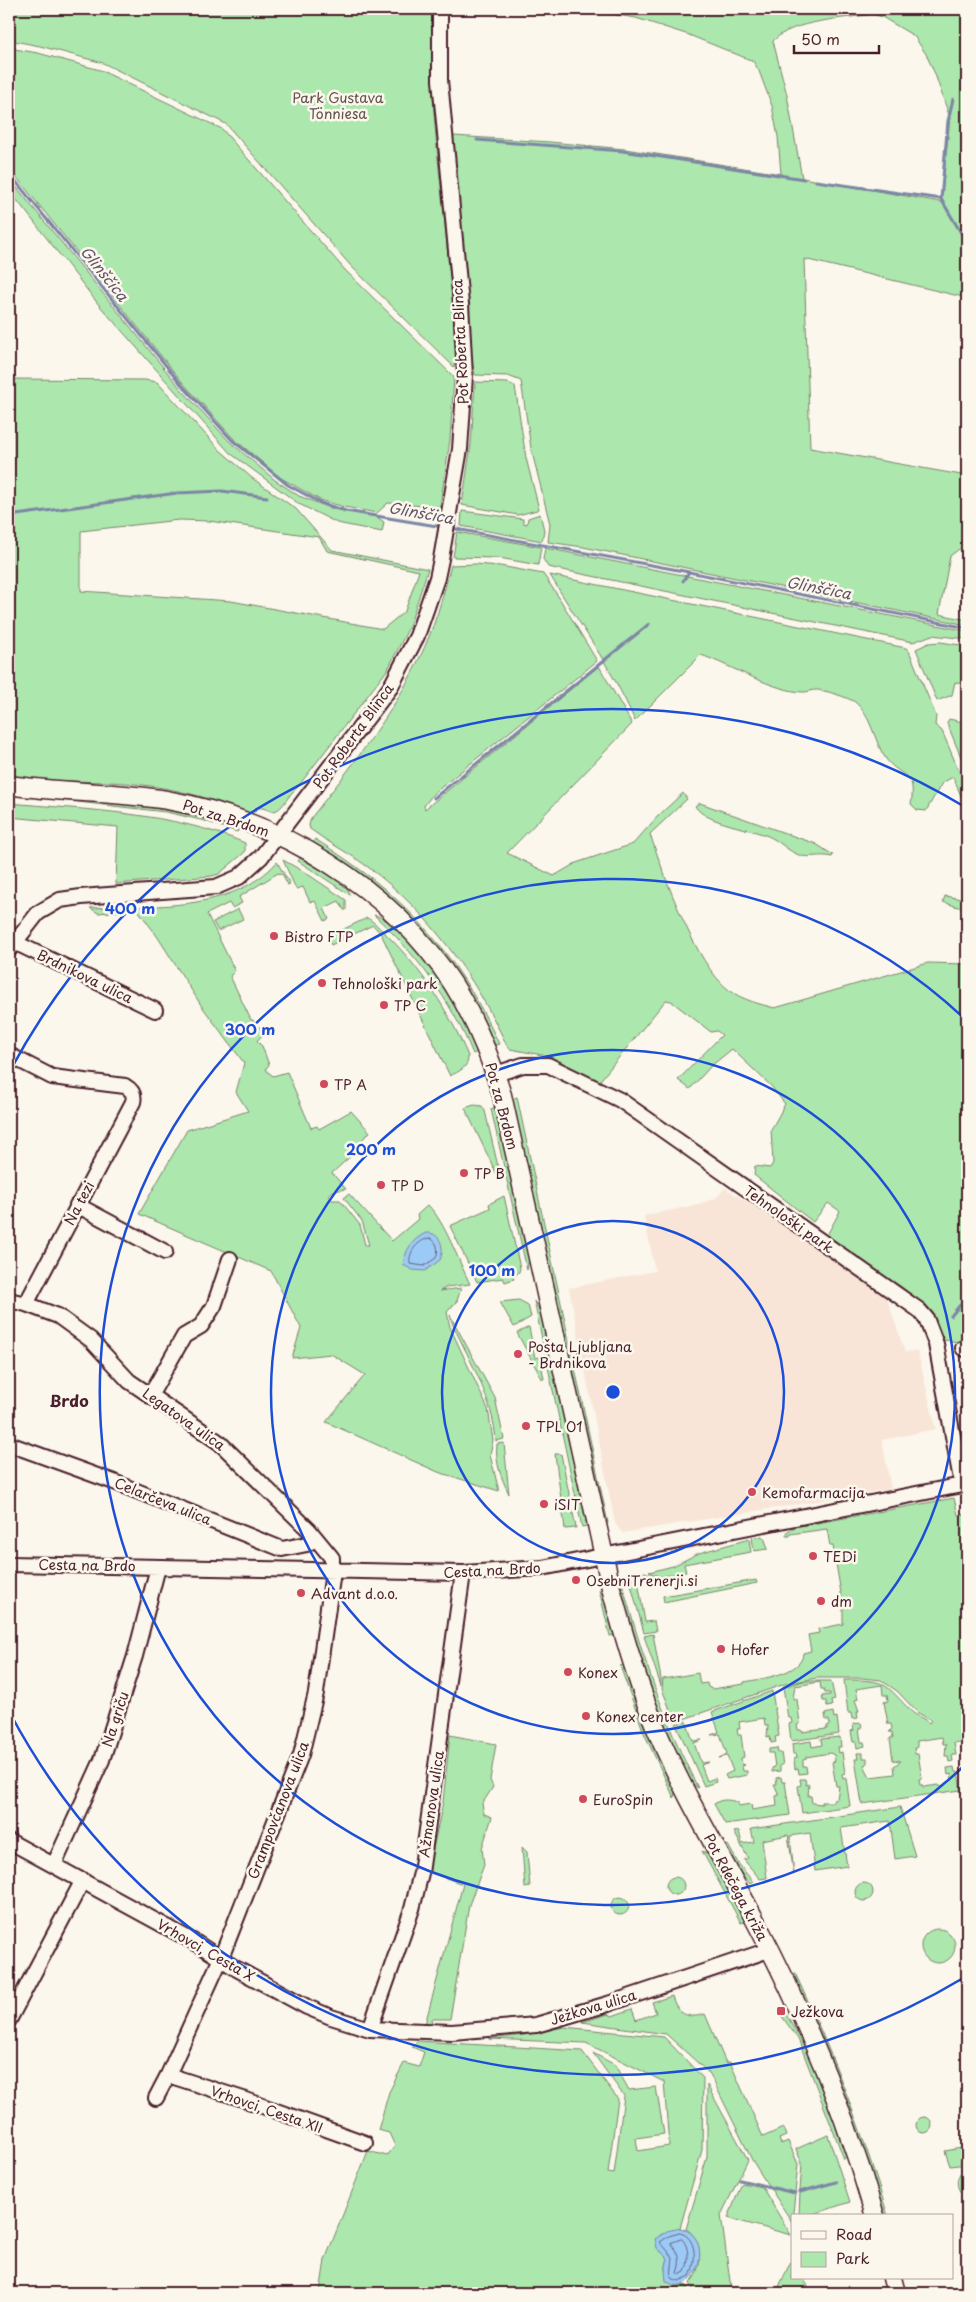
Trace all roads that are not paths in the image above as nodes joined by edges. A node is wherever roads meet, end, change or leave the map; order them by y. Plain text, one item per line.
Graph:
1 (440, 9) edge
2 (9, 785) edge
3 (278, 835) junction
4 (12, 946) edge
5 (155, 1010) dead end
6 (9, 1055) edge
7 (496, 1074) junction
8 (77, 1205) junction
9 (165, 1252) dead end
10 (230, 1259) dead end
11 (9, 1300) edge
12 (26, 1304) junction
13 (150, 1396) junction
14 (9, 1444) edge
15 (965, 1484) edge
16 (316, 1540) junction
17 (604, 1556) junction
18 (9, 1564) edge
19 (158, 1566) junction
20 (333, 1570) junction
21 (463, 1573) junction
22 (9, 1841) edge
23 (54, 1865) junction
24 (83, 1880) junction
25 (769, 1950) junction
26 (221, 1958) junction
27 (9, 2020) edge
28 (370, 2029) junction
29 (411, 2032) joint
30 (168, 2075) junction
31 (156, 2098) dead end
32 (366, 2143) dead end
33 (874, 2214) edge
34 (893, 2280) edge
35 (896, 2293) edge

1 - 3 street, Pot Roberta Blinca
2 - 3 main road, Pot za Brdom
3 - 4 street, Brdnikova ulica
3 - 7 main road, Pot za Brdom
4 - 5 street, Brdnikova ulica
6 - 8 street, Na tezi
7 - 15 street, Tehnološki park
7 - 17 main road, Pot za Brdom
8 - 9 street
8 - 12 street, Na tezi
10 - 13 street
11 - 12 street, Legatova ulica
12 - 13 street, Legatova ulica
13 - 16 street, Legatova ulica
14 - 16 street, Celarčeva ulica
15 - 17 street, Cesta na Brdo
16 - 20 street, Legatova ulica
17 - 21 street, Cesta na Brdo
17 - 25 main road, Pot Rdečega križa
18 - 19 street, Cesta na Brdo
19 - 20 street, Cesta na Brdo
19 - 23 street, Na griču
20 - 21 street, Cesta na Brdo
20 - 26 street, Grampovčanova ulica
21 - 28 street, Ažmanova ulica
22 - 23 street, Vrhovci, Cesta X
23 - 24 street, Vrhovci, Cesta X
24 - 26 street, Vrhovci, Cesta X
24 - 27 street
25 - 29 street, Ježkova ulica
25 - 33 main road, Pot Rdečega križa
26 - 28 street, Vrhovci, Cesta X
26 - 30 street
28 - 29 street, Vrhovci, Cesta X
30 - 31 street
30 - 32 street, Vrhovci, Cesta XII
34 - 35 main road

